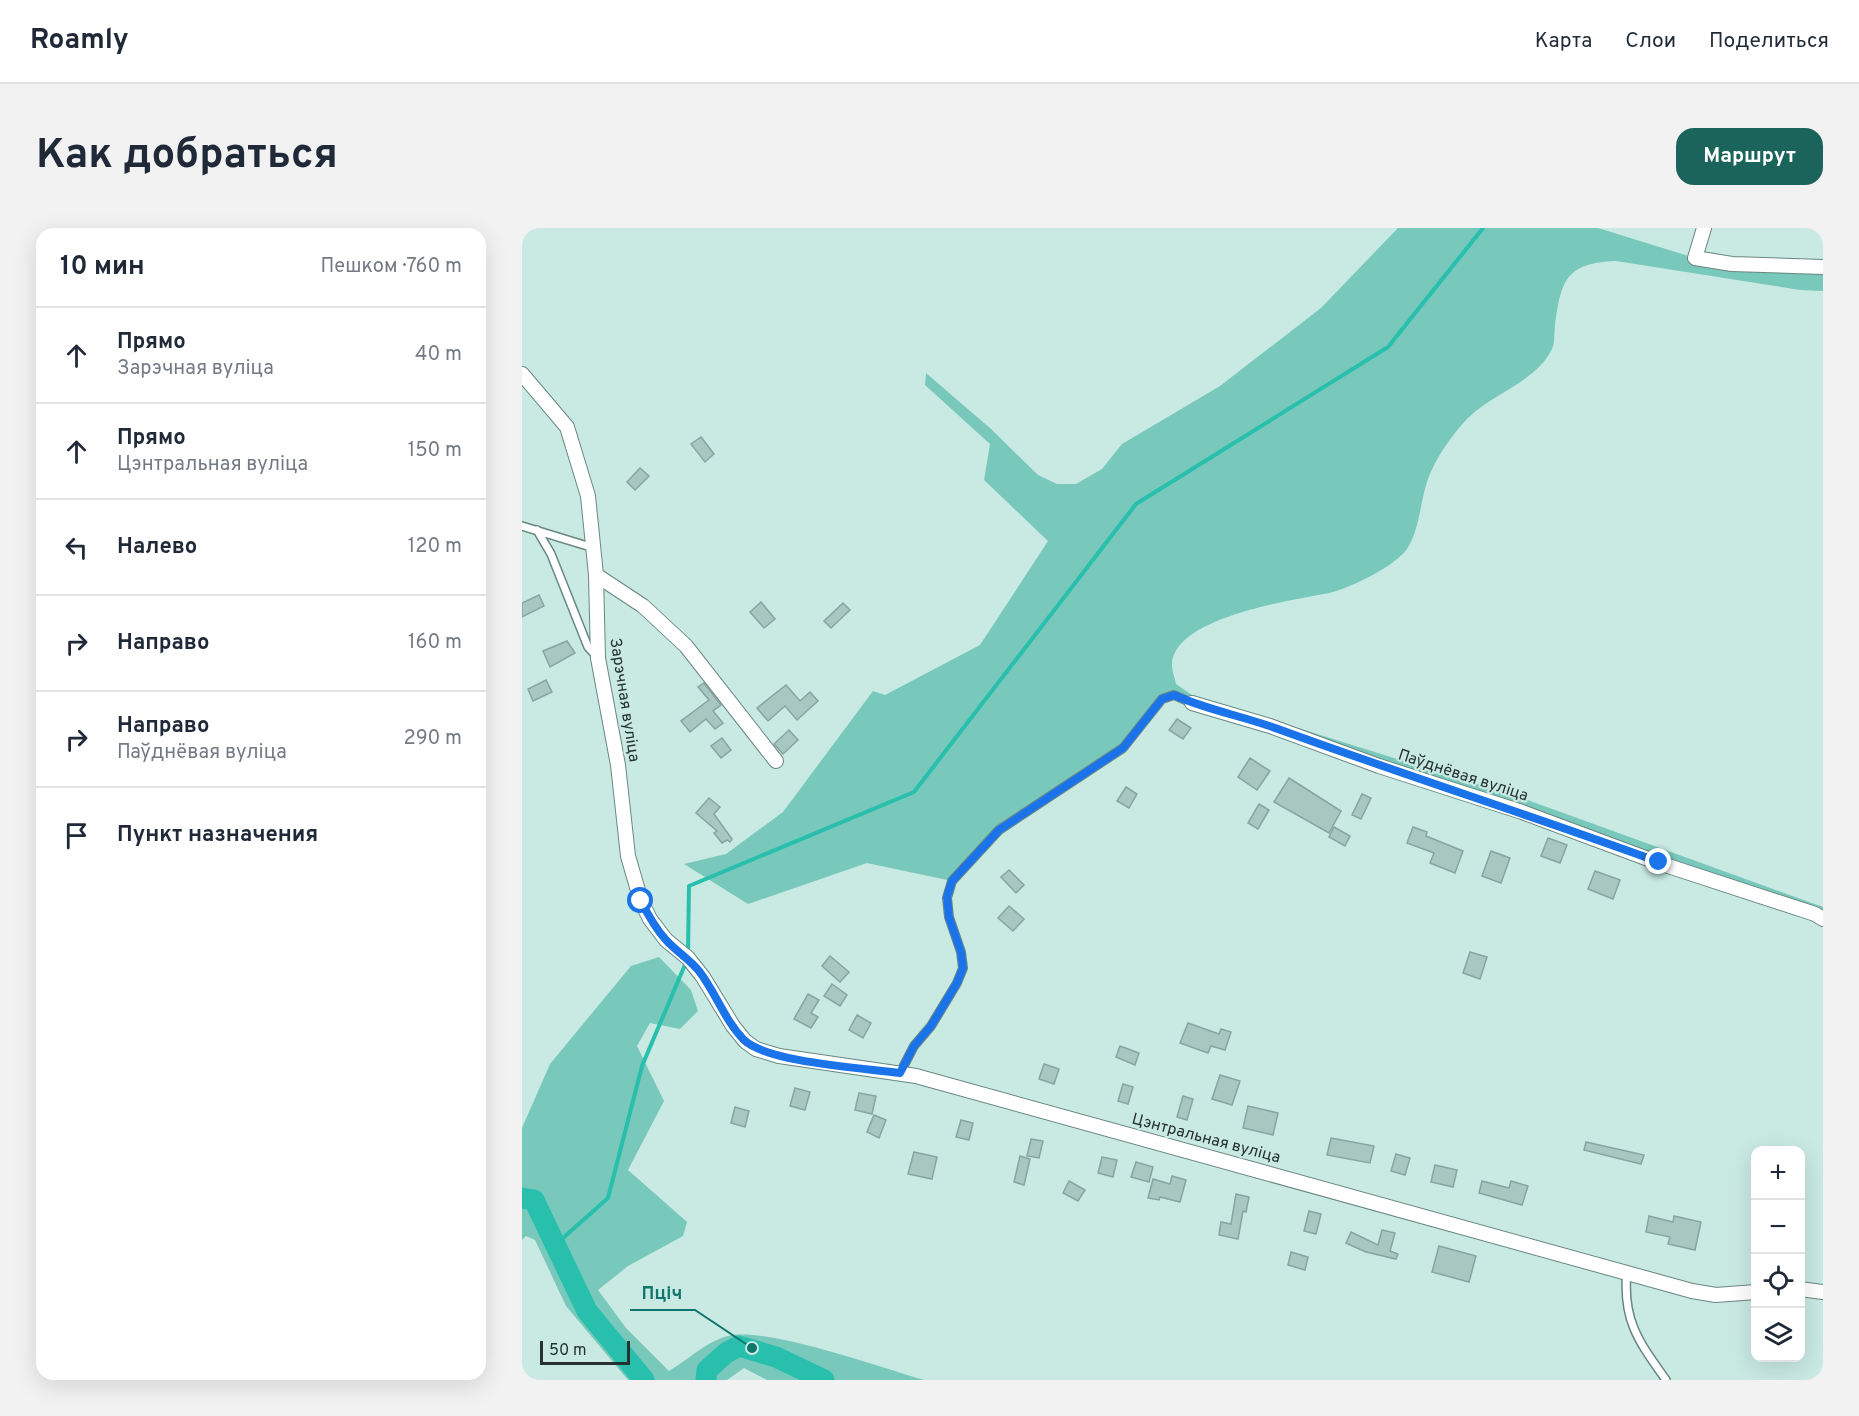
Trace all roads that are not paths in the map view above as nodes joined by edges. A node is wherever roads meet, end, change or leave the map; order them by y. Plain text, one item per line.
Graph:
1 (1704, 228) edge
2 (1823, 267) edge
3 (522, 374) edge
4 (522, 526) edge
5 (537, 530) junction
6 (594, 548) junction
7 (596, 575) junction
8 (598, 658) junction
9 (1192, 704) joint
10 (776, 760) dead end
11 (1823, 919) edge
12 (688, 958) joint
13 (900, 1073) junction
14 (1627, 1271) junction
15 (1805, 1290) edge
16 (1751, 1292) edge
17 (1823, 1292) edge
18 (1666, 1380) edge

1 - 2 street
3 - 6 street, Зарэчная вуліца
4 - 5 lane
5 - 6 lane
5 - 8 lane
6 - 7 street, Зарэчная вуліца
7 - 8 street, Зарэчная вуліца
7 - 10 street
8 - 12 street, Зарэчная вуліца
9 - 11 street, Паўднёвая вуліца
9 - 13 lane
12 - 13 street, Цэнтральная вуліца
13 - 14 street, Цэнтральная вуліца
14 - 16 street, Цэнтральная вуліца
14 - 18 lane
15 - 17 street

